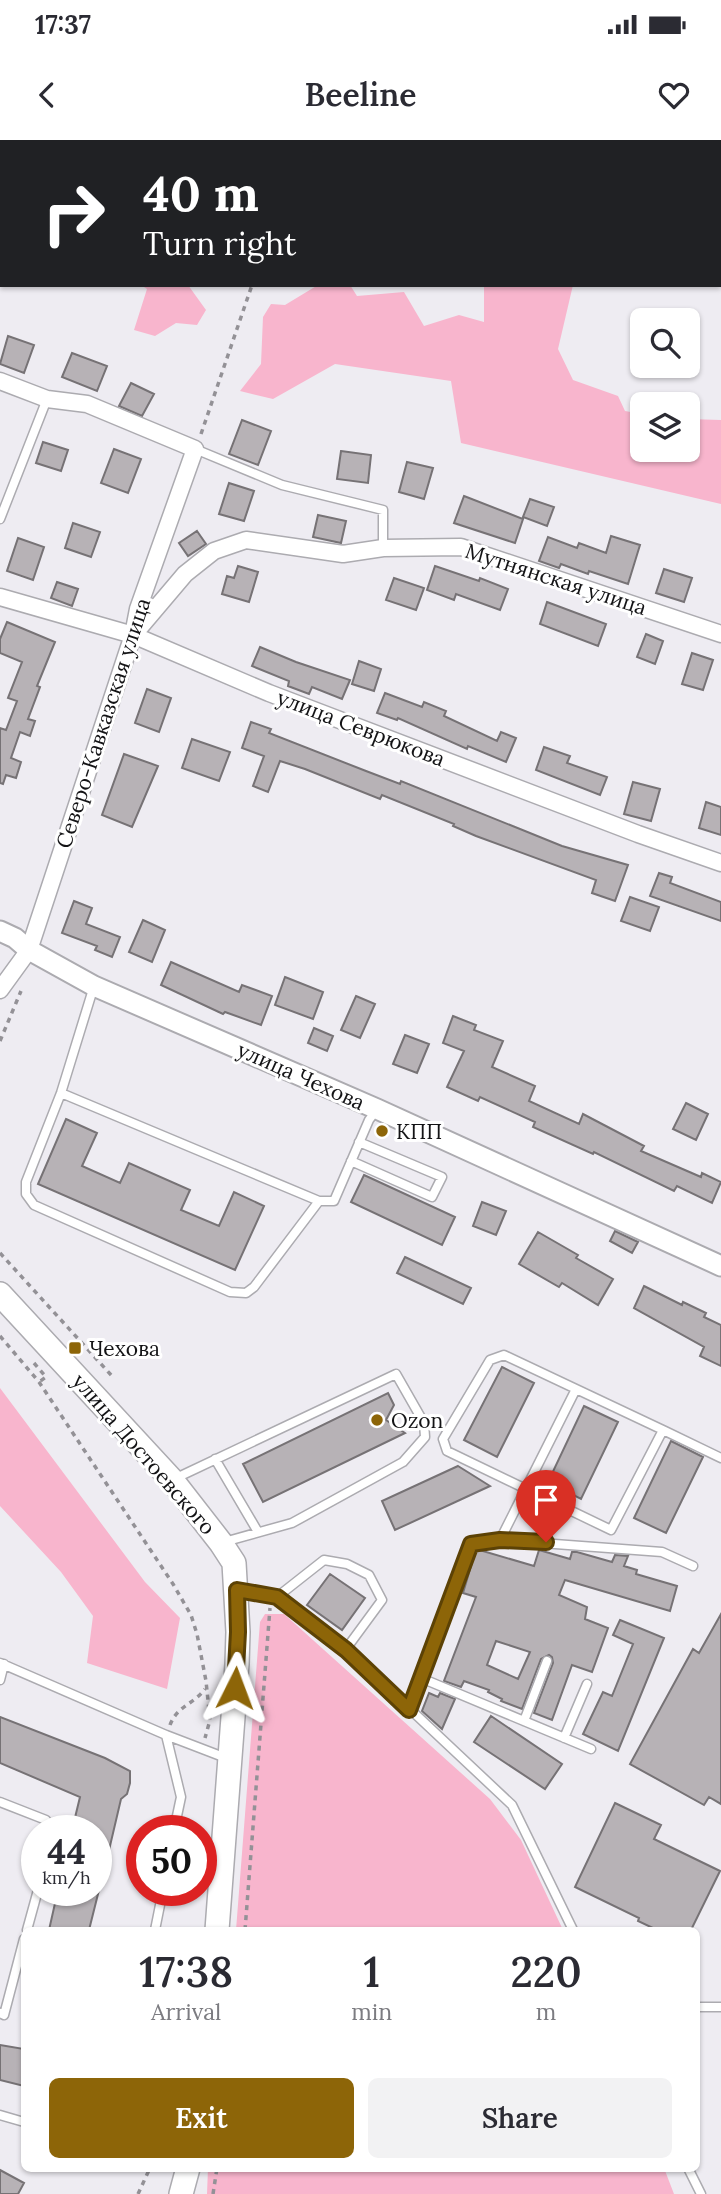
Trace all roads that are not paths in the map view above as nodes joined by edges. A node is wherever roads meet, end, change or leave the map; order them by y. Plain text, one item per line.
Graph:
1 (0, 381) edge
2 (47, 399) junction
3 (195, 449) junction
4 (0, 519) edge
5 (383, 548) junction
6 (0, 597) edge
7 (721, 634) edge
8 (133, 635) junction
9 (721, 863) edge
10 (0, 931) edge
11 (29, 950) junction
12 (94, 986) junction
13 (0, 990) edge
14 (61, 1093) junction
15 (377, 1109) junction
16 (359, 1142) junction
17 (351, 1161) junction
18 (319, 1201) junction
19 (721, 1266) edge
20 (0, 1294) edge
21 (576, 1389) junction
22 (663, 1430) junction
23 (721, 1458) edge
24 (215, 1460) junction
25 (172, 1480) junction
26 (526, 1490) junction
27 (258, 1532) junction
28 (500, 1540) junction
29 (221, 1543) junction
30 (693, 1566) dead end
31 (237, 1590) junction
32 (274, 1597) junction
33 (346, 1650) junction
34 (547, 1661) dead end
35 (2, 1664) edge
36 (421, 1678) junction
37 (0, 1679) edge
38 (587, 1684) dead end
39 (409, 1710) junction
40 (524, 1721) junction
41 (166, 1735) junction
42 (564, 1738) junction
43 (591, 1749) dead end
44 (231, 1760) junction
45 (0, 1802) edge
46 (33, 1815) edge
47 (177, 1815) edge
48 (33, 1906) edge
49 (160, 1906) edge
50 (28, 1927) edge
51 (156, 1927) edge
52 (218, 1927) edge
53 (572, 1927) edge
54 (21, 1950) edge
55 (700, 2007) edge
56 (721, 2007) edge
57 (0, 2013) edge
58 (0, 2115) edge
59 (21, 2121) edge
60 (187, 2172) edge
61 (690, 2172) edge
62 (181, 2194) edge
63 (701, 2194) edge

1 - 2 street
2 - 3 street
2 - 4 lane
3 - 5 lane
3 - 8 street, Северо-Кавказская улица
5 - 7 street, Мутнянская улица
5 - 8 street, Мутнянская улица
6 - 8 street, улица Севрюкова
8 - 9 street, улица Севрюкова
8 - 11 street, Северо-Кавказская улица
10 - 11 street, улица Чехова
11 - 12 street, улица Чехова
11 - 13 street, Северо-Кавказская улица
12 - 14 lane
12 - 15 street, улица Чехова
14 - 18 lane
14 - 18 lane
15 - 16 lane
15 - 19 street, улица Чехова
16 - 17 lane
16 - 17 lane
17 - 18 lane
20 - 25 main road, улица Достоевского
21 - 22 lane
21 - 26 lane
21 - 26 lane
22 - 23 lane
22 - 26 lane
24 - 25 lane
24 - 27 lane
24 - 27 lane
25 - 29 main road, улица Достоевского
26 - 28 lane
27 - 29 lane
28 - 30 lane
28 - 36 lane
29 - 31 main road, улица Достоевского
31 - 32 lane
31 - 44 main road, улица Достоевского
32 - 33 lane
32 - 33 lane
33 - 39 lane
34 - 40 lane
35 - 37 lane
35 - 41 lane
36 - 39 lane
36 - 40 lane
38 - 42 lane
39 - 53 lane
40 - 42 lane
41 - 44 lane
41 - 47 lane
42 - 43 lane
44 - 52 main road, улица Достоевского
45 - 46 lane
48 - 50 lane
49 - 51 lane
54 - 57 lane
55 - 56 lane
58 - 59 lane
60 - 62 main road
61 - 63 lane

